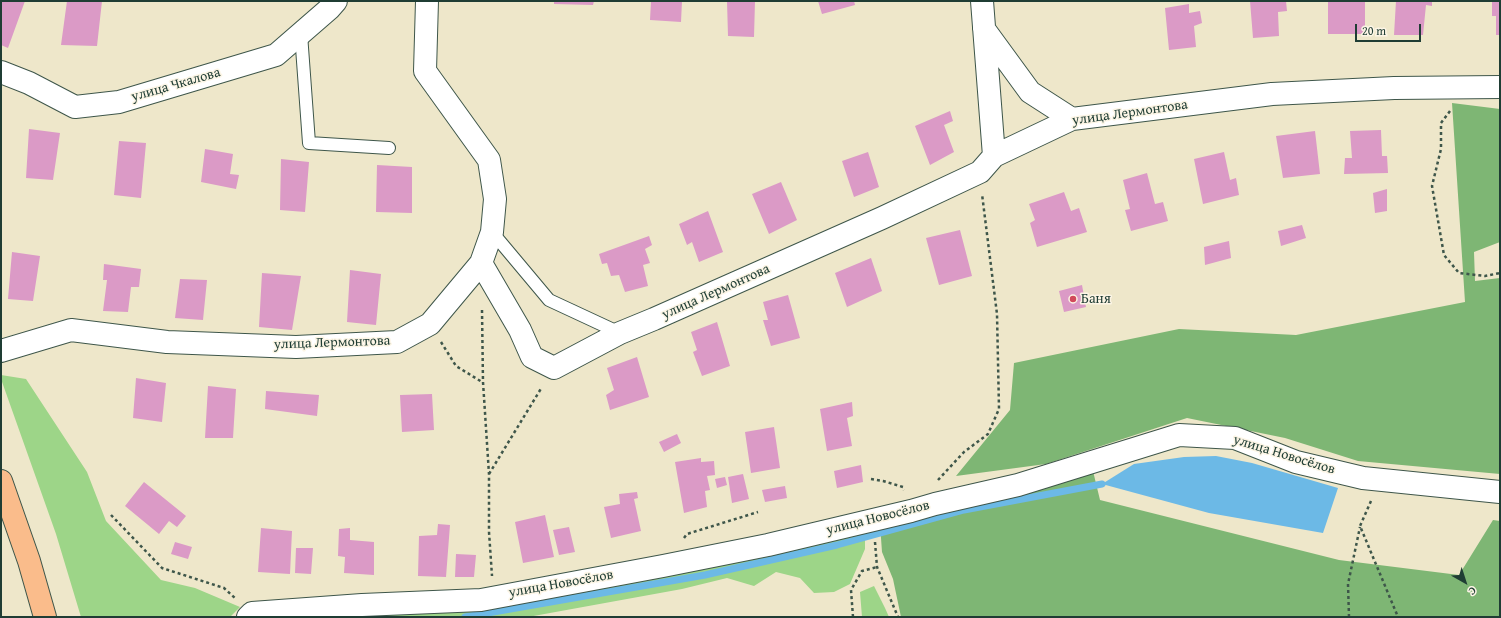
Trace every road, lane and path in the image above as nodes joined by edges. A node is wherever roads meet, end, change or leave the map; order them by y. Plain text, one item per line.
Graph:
1 (336, 1) edge
2 (428, 1) edge
3 (982, 1) edge
4 (984, 29) junction
5 (301, 34) junction
6 (1, 72) edge
7 (1500, 87) edge
8 (1072, 119) junction
9 (1441, 123) dead end
10 (389, 148) dead end
11 (994, 156) junction
12 (980, 172) junction
13 (492, 232) junction
14 (481, 263) junction
15 (1500, 273) edge
16 (482, 303) dead end
17 (430, 324) junction
18 (620, 333) junction
19 (1, 351) edge
20 (554, 368) junction
21 (483, 382) junction
22 (489, 474) junction
23 (871, 480) dead end
24 (1380, 480) junction
25 (1, 481) edge
26 (1500, 492) edge
27 (935, 504) junction
28 (911, 511) junction
29 (758, 512) dead end
30 (111, 515) dead end
31 (1360, 526) junction
32 (876, 549) dead end
33 (663, 566) junction
34 (877, 567) junction
35 (494, 597) junction
36 (250, 615) edge
37 (45, 617) edge
38 (853, 617) edge
39 (898, 617) edge
40 (1348, 617) edge
41 (1398, 617) edge

1 - 5 street, улица Чкалова
2 - 13 street
3 - 4 street
4 - 8 street
4 - 11 street
5 - 6 street, улица Чкалова
5 - 10 lane
7 - 8 street, улица Лермонтова
8 - 11 street, улица Лермонтова
9 - 15 path
11 - 12 street, улица Лермонтова
12 - 18 street, улица Лермонтова
12 - 27 path
13 - 14 street
13 - 18 lane
14 - 17 street, улица Лермонтова
14 - 20 street
16 - 21 path
17 - 19 street, улица Лермонтова
17 - 21 path
18 - 20 street, улица Лермонтова
20 - 22 path
21 - 22 path
22 - 35 path
23 - 28 path
24 - 26 street, улица Новосёлов
24 - 27 street, улица Новосёлов
24 - 31 path
25 - 37 main road
27 - 28 street, улица Новосёлов
28 - 33 street, улица Новосёлов
29 - 33 path
30 - 36 path
31 - 40 path
31 - 41 path
32 - 34 path
33 - 35 street, улица Новосёлов
34 - 38 path
34 - 39 path
35 - 36 street, улица Новосёлов

